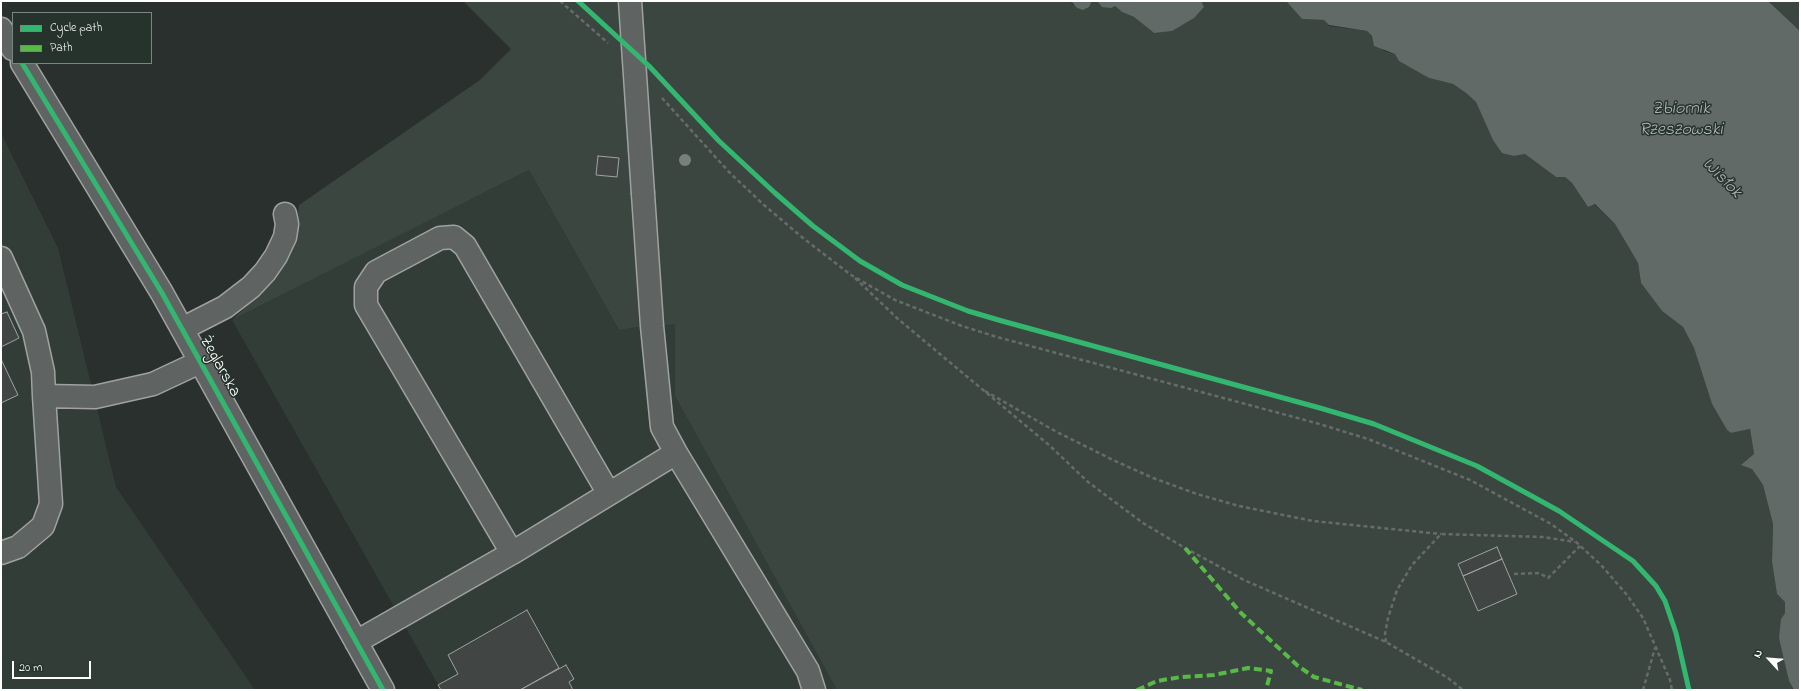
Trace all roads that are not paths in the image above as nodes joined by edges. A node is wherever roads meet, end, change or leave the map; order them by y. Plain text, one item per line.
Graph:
1 (630, 1) edge
2 (1, 29) edge
3 (12, 46) edge
4 (23, 64) edge
5 (285, 214) dead end
6 (1, 258) edge
7 (182, 329) junction
8 (200, 362) junction
9 (44, 396) junction
10 (676, 453) junction
11 (609, 494) junction
12 (1, 553) edge
13 (512, 553) junction
14 (356, 642) junction
15 (383, 690) edge
16 (814, 690) edge

1 - 10 street, bridge
2 - 3 street
4 - 7 street, Żeglarska
5 - 7 street
6 - 9 street
7 - 8 street, Żeglarska
8 - 9 street
8 - 14 street, Żeglarska
9 - 12 street
10 - 11 street
10 - 16 street
11 - 13 street
11 - 13 street
13 - 14 street
14 - 15 street, Żeglarska

